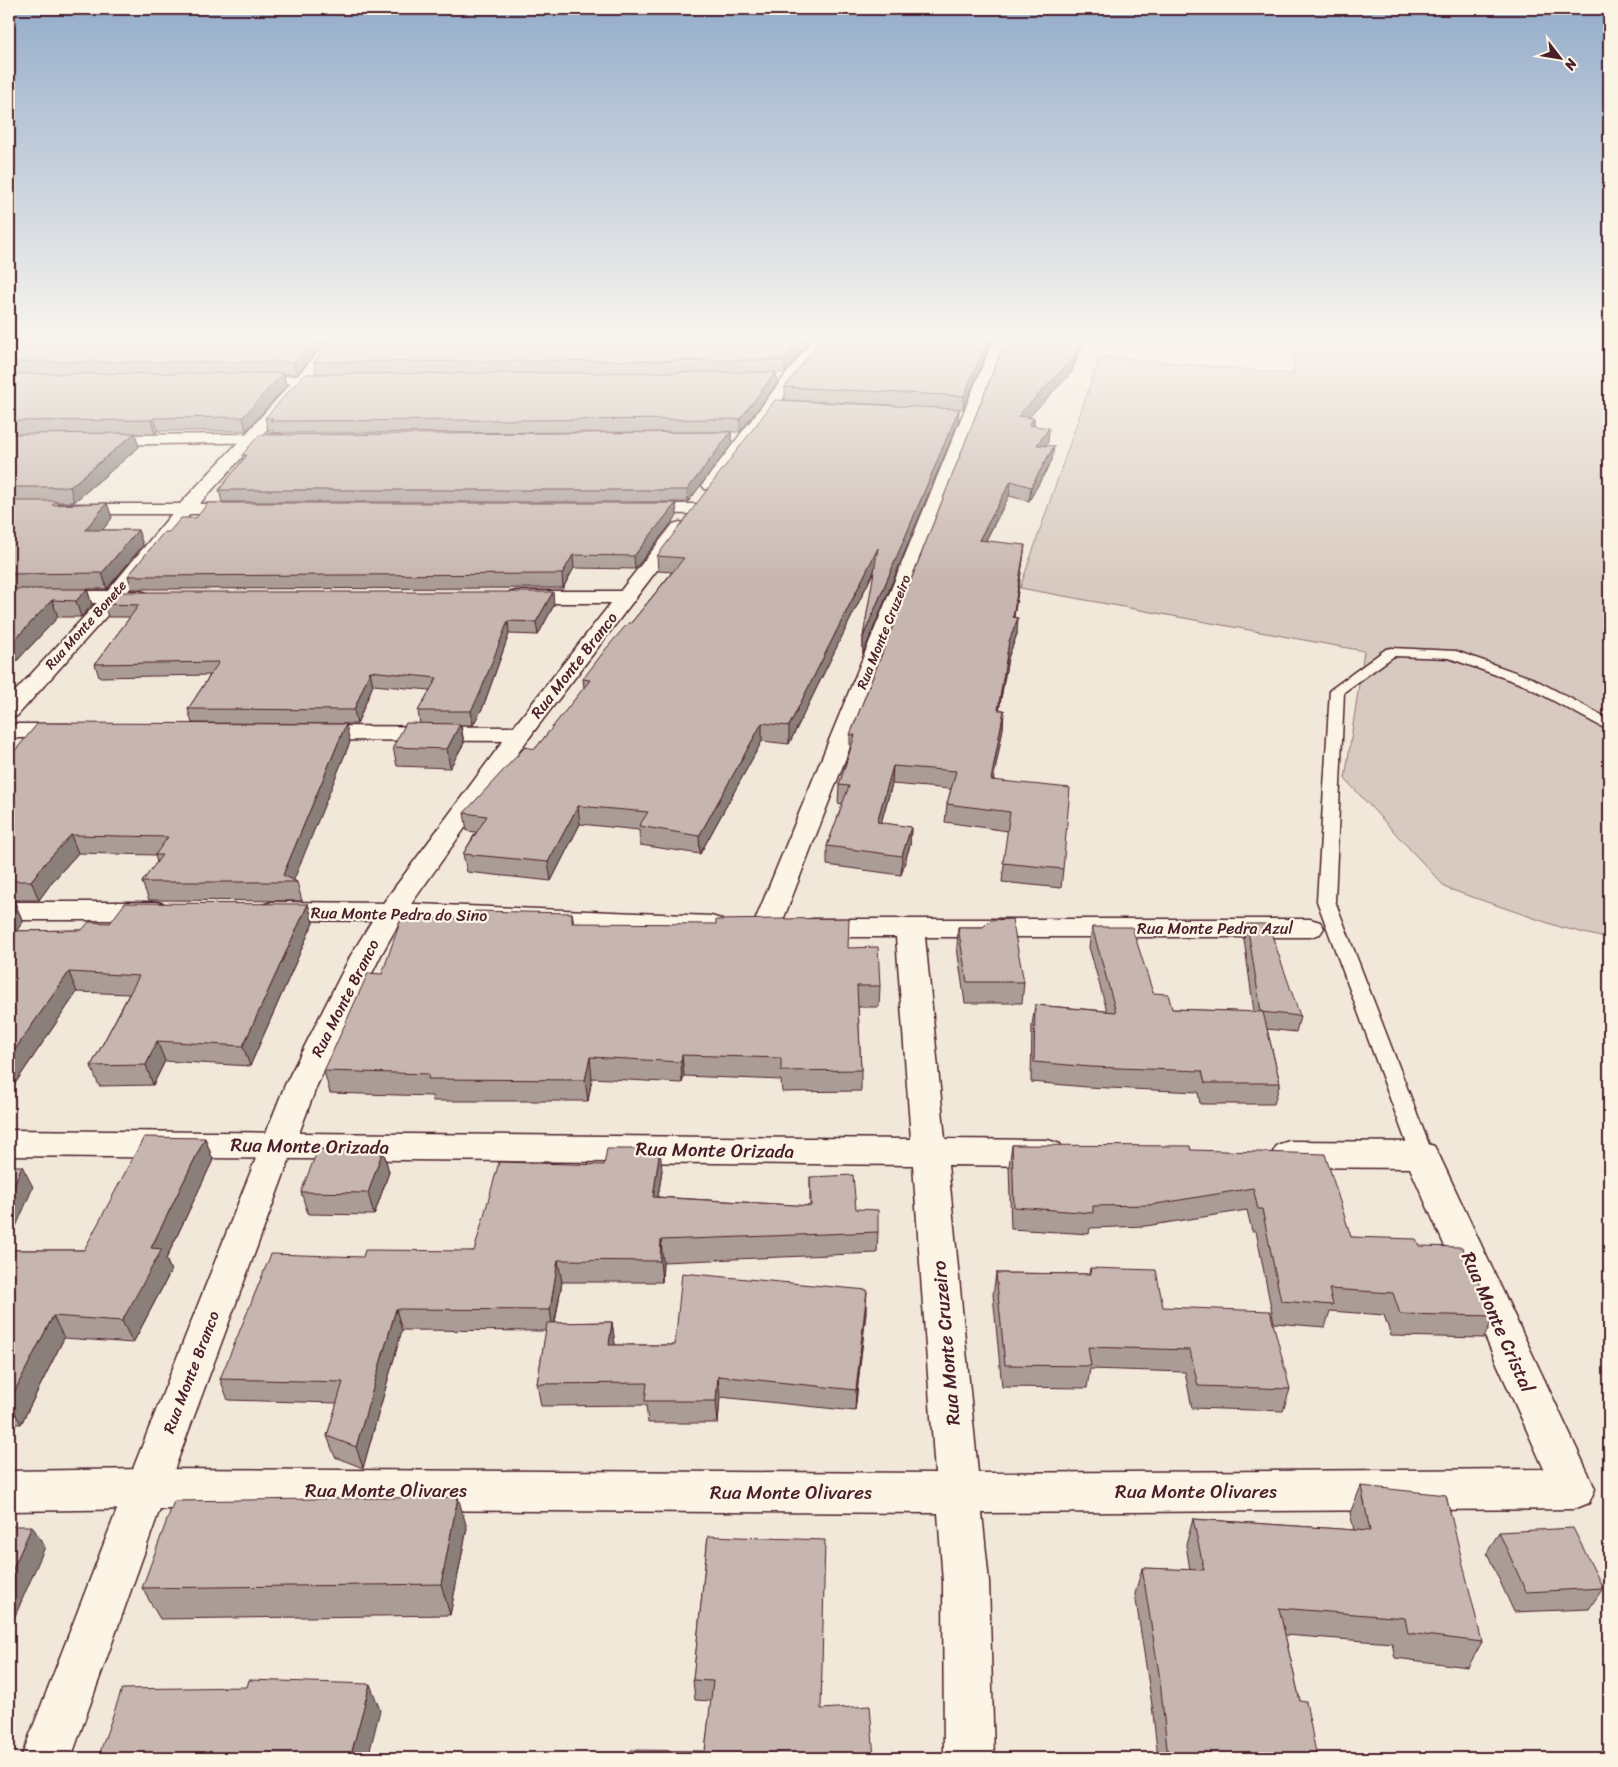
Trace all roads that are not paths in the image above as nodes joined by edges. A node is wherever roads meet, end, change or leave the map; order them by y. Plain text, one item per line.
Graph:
1 (268, 418) edge
2 (755, 418) edge
3 (959, 418) edge
4 (250, 439) junction
5 (290, 439) edge
6 (86, 440) edge
7 (9, 509) edge
8 (185, 509) junction
9 (255, 509) edge
10 (624, 509) edge
11 (694, 509) junction
12 (9, 597) edge
13 (113, 597) junction
14 (162, 597) edge
15 (498, 597) edge
16 (627, 597) junction
17 (9, 711) edge
18 (1609, 725) edge
19 (9, 731) edge
20 (88, 732) edge
21 (284, 733) edge
22 (520, 734) junction
23 (9, 911) edge
24 (185, 911) edge
25 (244, 911) edge
26 (391, 912) junction
27 (766, 928) junction
28 (910, 928) junction
29 (1310, 928) dead end
30 (9, 1143) edge
31 (279, 1145) junction
32 (928, 1152) junction
33 (1076, 1153) edge
34 (1254, 1154) edge
35 (1422, 1155) junction
36 (146, 1489) junction
37 (1574, 1489) joint
38 (9, 1491) edge
39 (959, 1493) junction
40 (46, 1758) edge
41 (969, 1758) edge

1 - 4 street, Rua Monte Bonete
2 - 11 street, Rua Monte Branco
3 - 27 street, Rua Monte Cruzeiro
4 - 5 street
4 - 6 street
4 - 8 street, Rua Monte Bonete
7 - 8 street
8 - 9 street
8 - 13 street, Rua Monte Bonete
10 - 11 street
11 - 16 street, Rua Monte Branco
12 - 13 street
13 - 14 street
13 - 17 street, Rua Monte Bonete
15 - 16 street
16 - 22 street, Rua Monte Branco
18 - 35 lane
19 - 20 street
21 - 22 street
22 - 26 street, Rua Monte Branco
23 - 24 street
25 - 26 street, Rua Monte Pedra do Sino
26 - 27 street, Rua Monte Pedra do Sino
26 - 31 street, Rua Monte Branco
27 - 28 street, Rua Monte Pedra do Sino
28 - 29 street, Rua Monte Pedra Azul
28 - 32 street, Rua Monte Cruzeiro
30 - 31 street, Rua Monte Orizada
31 - 32 street, Rua Monte Orizada
31 - 36 street, Rua Monte Branco
32 - 33 street, Rua Monte Orizada
32 - 39 street, Rua Monte Cruzeiro
34 - 35 street
35 - 37 street, Rua Monte Cristal
36 - 38 street, Rua Monte Olivares
36 - 39 street, Rua Monte Olivares
36 - 40 street, Rua Monte Branco
37 - 39 street, Rua Monte Olivares
39 - 41 street, Rua Monte Cruzeiro

